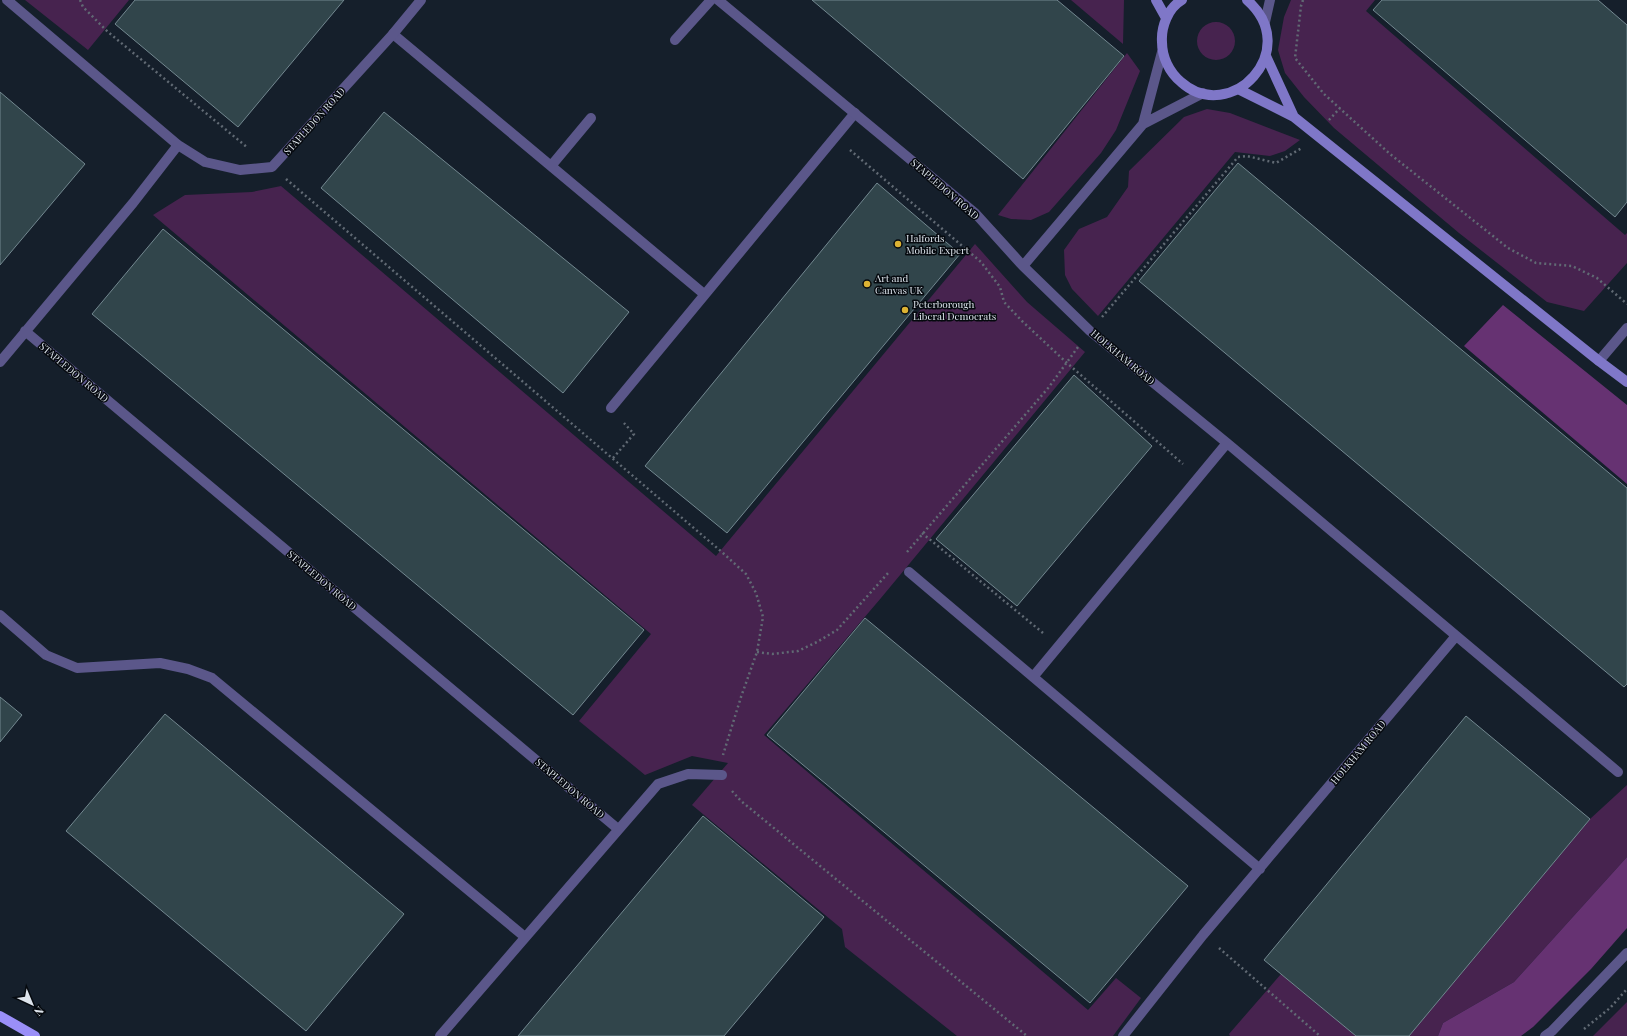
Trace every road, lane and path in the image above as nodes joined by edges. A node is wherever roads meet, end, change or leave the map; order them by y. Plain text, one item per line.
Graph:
1 (7, 0) edge
2 (80, 0) edge
3 (421, 0) edge
4 (711, 0) edge
5 (718, 0) edge
6 (1156, 0) edge
7 (1182, 0) edge
8 (1248, 0) edge
9 (1270, 0) edge
10 (1303, 0) edge
11 (1166, 18) junction
12 (1265, 22) junction
13 (393, 34) junction
14 (675, 40) dead end
15 (1162, 52) junction
16 (1266, 56) junction
17 (1238, 89) junction
18 (1203, 94) junction
19 (1340, 108) junction
20 (855, 114) junction
21 (1294, 117) junction
22 (591, 118) dead end
23 (1143, 124) junction
24 (1316, 134) junction
25 (835, 137) junction
26 (178, 146) junction
27 (551, 166) junction
28 (272, 167) junction
29 (1023, 266) junction
30 (704, 294) junction
31 (1627, 304) edge
32 (1627, 328) edge
33 (25, 331) junction
34 (1090, 331) junction
35 (0, 362) edge
36 (1599, 362) junction
37 (1067, 363) junction
38 (1627, 382) edge
39 (611, 408) joint
40 (1227, 443) junction
41 (612, 458) junction
42 (1199, 478) junction
43 (922, 533) junction
44 (904, 555) dead end
45 (889, 571) dead end
46 (909, 572) dead end
47 (0, 615) edge
48 (1456, 636) junction
49 (1059, 646) junction
50 (757, 652) junction
51 (1033, 677) junction
52 (1618, 772) dead end
53 (722, 776) junction
54 (618, 829) junction
55 (1260, 868) junction
56 (1203, 935) junction
57 (525, 937) junction
58 (1627, 953) edge
59 (1627, 989) edge
60 (0, 1016) edge
61 (1582, 1031) dead end
62 (35, 1036) edge
63 (440, 1036) edge
64 (1027, 1036) edge
65 (1123, 1036) edge
66 (1320, 1036) edge
67 (1545, 1036) edge

1 - 26 street
2 - 28 path
3 - 13 street, STAPLEDON ROAD
4 - 14 street
5 - 20 street, STAPLEDON ROAD
6 - 11 street
7 - 11 street
8 - 12 street
9 - 12 street
10 - 19 path
11 - 15 street
12 - 16 street
13 - 27 street
13 - 28 street, STAPLEDON ROAD
15 - 18 street
15 - 23 street
16 - 17 street
16 - 21 street
17 - 18 street
17 - 21 street
18 - 23 street
19 - 24 path
19 - 31 path
20 - 25 street
20 - 29 street, STAPLEDON ROAD
21 - 24 street
22 - 27 street
23 - 29 street
24 - 34 path
24 - 36 street
25 - 30 street
25 - 37 path
26 - 28 street
26 - 33 street
27 - 30 street
28 - 41 path
29 - 34 street, HOLKHAM ROAD
30 - 39 street
32 - 36 street
33 - 35 street
33 - 54 street, STAPLEDON ROAD
34 - 37 path
34 - 40 street, HOLKHAM ROAD
36 - 38 street
37 - 42 path
37 - 43 path
39 - 41 path
40 - 42 street
40 - 48 street, HOLKHAM ROAD
41 - 50 path
42 - 49 street
43 - 44 path
43 - 49 path
45 - 50 path
46 - 51 street
47 - 57 street
48 - 52 street, HOLKHAM ROAD
48 - 55 street, HOLKHAM ROAD
49 - 51 street
50 - 53 path
51 - 55 street
53 - 54 street
53 - 64 path
54 - 57 street
55 - 56 street, HOLKHAM ROAD
56 - 65 street, HOLKHAM ROAD
56 - 66 path
57 - 63 street
58 - 67 street
59 - 61 path
60 - 62 main road

